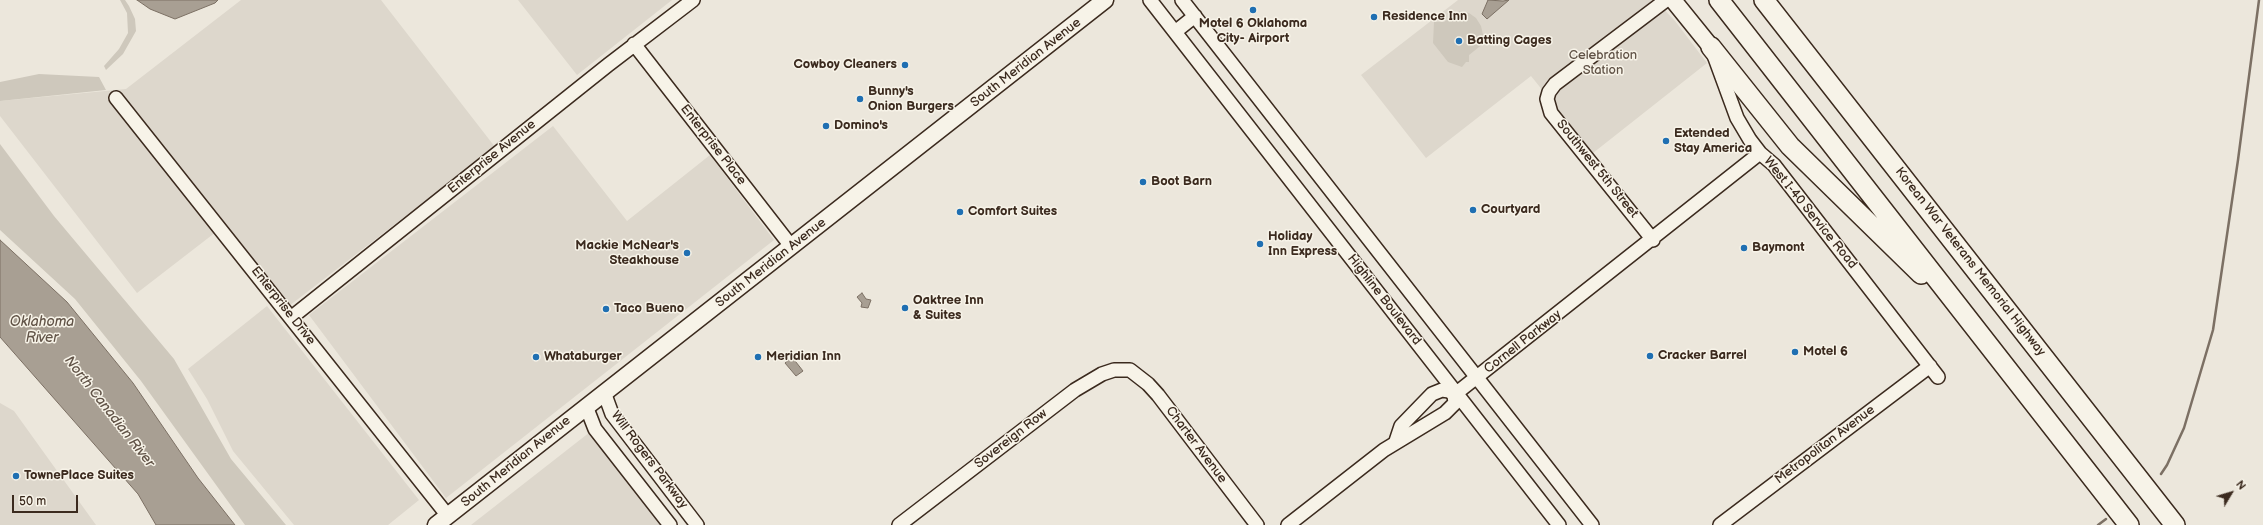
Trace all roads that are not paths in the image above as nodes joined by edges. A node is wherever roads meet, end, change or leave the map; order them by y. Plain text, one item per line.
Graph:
1 (693, 0) edge
2 (1105, 0) edge
3 (1150, 0) edge
4 (1182, 0) edge
5 (1666, 0) edge
6 (1673, 0) edge
7 (1719, 0) edge
8 (1764, 0) edge
9 (1769, 0) edge
10 (1195, 16) junction
11 (1785, 26) junction
12 (1175, 32) junction
13 (634, 44) junction
14 (1711, 47) junction
15 (116, 98) dead end
16 (1760, 153) junction
17 (1653, 240) junction
18 (791, 246) junction
19 (292, 316) junction
20 (1976, 329) junction
21 (1930, 366) junction
22 (1130, 370) joint
23 (1477, 377) junction
24 (1938, 377) dead end
25 (604, 392) junction
26 (1455, 394) junction
27 (586, 406) junction
28 (1396, 441) junction
29 (659, 475) junction
30 (642, 488) junction
31 (680, 502) junction
32 (442, 520) edge
33 (667, 520) edge
34 (697, 525) edge
35 (899, 525) edge
36 (1257, 525) edge
37 (1288, 525) edge
38 (1560, 525) edge
39 (1592, 525) edge
40 (1720, 525) edge
41 (2129, 525) edge
42 (2175, 525) edge

1 - 13 street, Enterprise Avenue
2 - 18 main road, South Meridian Avenue
3 - 12 street, Highline Boulevard
4 - 10 street, Highline Boulevard
5 - 17 street, Southwest 5th Street
6 - 14 main road, West I-40 Service Road
7 - 20 highway
8 - 11 highway, Korean War Veterans Memorial Highway
9 - 11 highway
10 - 12 street
10 - 23 street, Highline Boulevard
11 - 42 highway, Korean War Veterans Memorial Highway
12 - 26 street, Highline Boulevard
13 - 18 street, Enterprise Place
13 - 19 street, Enterprise Avenue
14 - 16 street, West I-40 Service Road
14 - 20 highway
15 - 19 street, Enterprise Drive
16 - 17 street, Cornell Parkway
16 - 21 street, West I-40 Service Road
17 - 23 street, Cornell Parkway
18 - 25 main road, South Meridian Avenue
19 - 32 street, Enterprise Drive
20 - 41 highway
21 - 24 street, West I-40 Service Road
21 - 40 street, Metropolitan Avenue
22 - 35 street, Sovereign Row
22 - 36 street, Charter Avenue
23 - 26 street, Cornell Parkway
23 - 39 street, Highline Boulevard
25 - 27 main road, South Meridian Avenue
25 - 29 street, Will Rogers Parkway
26 - 28 street, Cornell Parkway
26 - 28 street
26 - 38 street, Highline Boulevard
27 - 30 street, Will Rogers Parkway
27 - 32 main road, South Meridian Avenue
28 - 37 street, Cornell Parkway
29 - 30 street
29 - 31 street, Will Rogers Parkway
30 - 33 street, Will Rogers Parkway
31 - 33 street
31 - 34 street, Will Rogers Parkway

